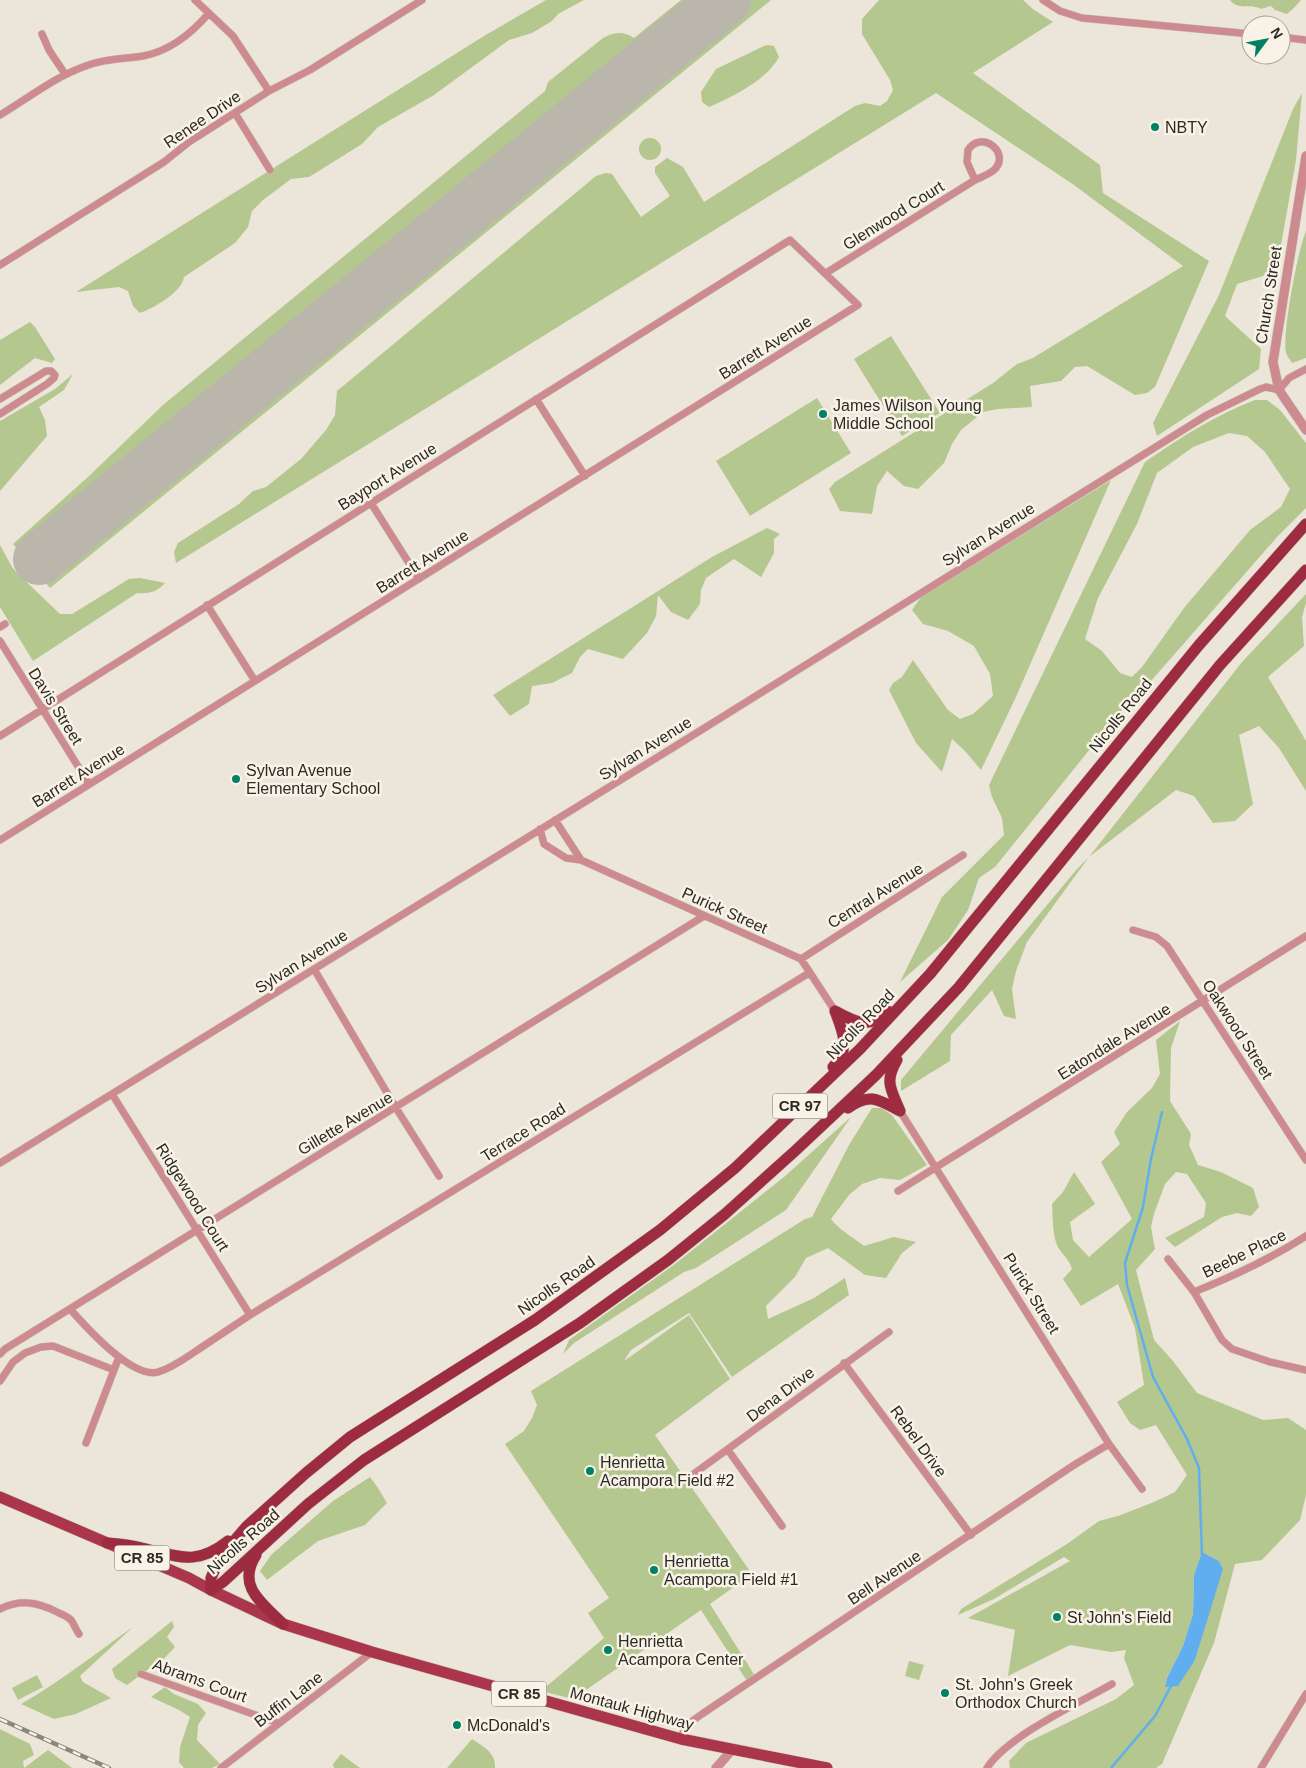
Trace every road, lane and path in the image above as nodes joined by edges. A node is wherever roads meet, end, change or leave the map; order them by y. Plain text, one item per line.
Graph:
1 (195, 0) edge
2 (422, 0) edge
3 (1043, 0) edge
4 (209, 13) junction
5 (1241, 33) edge
6 (42, 34) dead end
7 (1291, 38) edge
8 (1306, 40) edge
9 (65, 74) junction
10 (269, 91) junction
11 (235, 113) junction
12 (0, 116) edge
13 (1306, 156) edge
14 (270, 170) dead end
15 (975, 180) junction
16 (0, 265) edge
17 (826, 273) junction
18 (1306, 369) edge
19 (1279, 390) junction
20 (0, 399) edge
21 (536, 399) junction
22 (0, 414) edge
23 (1306, 430) edge
24 (584, 476) junction
25 (371, 502) junction
26 (1306, 524) edge
27 (1306, 570) edge
28 (1306, 577) edge
29 (419, 579) junction
30 (207, 605) junction
31 (1255, 626) junction
32 (0, 642) edge
33 (255, 682) junction
34 (43, 710) junction
35 (0, 736) edge
36 (89, 784) junction
37 (555, 820) junction
38 (540, 829) junction
39 (0, 840) edge
40 (963, 855) dead end
41 (580, 860) junction
42 (704, 916) junction
43 (1133, 930) dead end
44 (1306, 936) edge
45 (801, 959) junction
46 (314, 969) junction
47 (809, 973) junction
48 (916, 988) junction
49 (1204, 1001) junction
50 (835, 1011) junction
51 (906, 1045) junction
52 (818, 1090) junction
53 (112, 1094) junction
54 (396, 1108) junction
55 (900, 1112) junction
56 (822, 1126) junction
57 (1306, 1160) edge
58 (0, 1163) edge
59 (936, 1168) junction
60 (439, 1176) dead end
61 (898, 1191) dead end
62 (197, 1229) junction
63 (1306, 1236) edge
64 (1168, 1259) dead end
65 (1194, 1292) junction
66 (70, 1309) junction
67 (250, 1315) junction
68 (889, 1332) dead end
69 (0, 1354) edge
70 (120, 1357) junction
71 (844, 1363) junction
72 (114, 1370) junction
73 (1306, 1370) edge
74 (0, 1381) edge
75 (86, 1443) dead end
76 (1109, 1444) junction
77 (728, 1450) junction
78 (688, 1478) dead end
79 (1142, 1489) dead end
80 (0, 1497) edge
81 (247, 1526) junction
82 (782, 1526) dead end
83 (971, 1535) junction
84 (107, 1542) junction
85 (261, 1548) junction
86 (211, 1590) junction
87 (0, 1609) edge
88 (283, 1624) junction
89 (79, 1634) dead end
90 (372, 1652) junction
91 (141, 1674) dead end
92 (1112, 1684) dead end
93 (1306, 1694) edge
94 (278, 1723) junction
95 (681, 1739) junction
96 (732, 1750) junction
97 (221, 1768) edge
98 (716, 1768) edge
99 (827, 1768) edge
100 (987, 1768) edge
101 (1261, 1768) edge

1 - 4 street
2 - 10 street, Renee Drive
3 - 5 street
4 - 9 street
4 - 10 street
6 - 9 street
7 - 8 street
9 - 12 street
10 - 11 street, Renee Drive
11 - 14 street
11 - 16 street, Renee Drive
13 - 19 street, Church Street
15 - 15 street, Glenwood Court
15 - 17 street, Glenwood Court
17 - 21 street, Bayport Avenue
17 - 24 street, Barrett Avenue
18 - 19 street
19 - 23 street, Church Street
19 - 37 street, Sylvan Avenue
20 - 22 street
21 - 24 street
21 - 25 street, Bayport Avenue
24 - 29 street, Barrett Avenue
25 - 29 street
25 - 30 street, Bayport Avenue
26 - 48 highway, Nicolls Road / CR 97
27 - 31 highway, Nicolls Road / CR 97
28 - 31 highway
29 - 33 street, Barrett Avenue
30 - 33 street
30 - 34 street, Bayport Avenue
31 - 51 highway, Nicolls Road / CR 97
32 - 34 street, Davis Street
33 - 36 street, Barrett Avenue
34 - 35 street, Bayport Avenue
34 - 36 street, Davis Street
36 - 39 street, Barrett Avenue
37 - 38 street, Sylvan Avenue
37 - 41 street
38 - 41 street, Purick Street
38 - 46 street, Sylvan Avenue
40 - 45 street, Central Avenue
41 - 42 street, Purick Street
42 - 45 street, Purick Street
42 - 54 street, Gillette Avenue
43 - 49 street, Oakwood Street
44 - 49 street, Eatondale Avenue
45 - 47 street
46 - 53 street, Sylvan Avenue
46 - 54 street
47 - 50 street
47 - 67 street, Terrace Road
48 - 50 highway
48 - 52 highway, Nicolls Road / CR 97
49 - 57 street, Oakwood Street
49 - 59 street, Eatondale Avenue
50 - 52 highway
51 - 55 highway
51 - 56 highway, Nicolls Road / CR 97
52 - 81 highway, Nicolls Road / CR 97
53 - 58 street, Sylvan Avenue
53 - 62 street, Ridgewood Court
54 - 60 street
54 - 62 street, Gillette Avenue
55 - 56 highway
55 - 59 street, Purick Street
56 - 85 highway, Nicolls Road / CR 97
59 - 61 street, Eatondale Avenue
59 - 76 street, Purick Street
62 - 66 street, Gillette Avenue
62 - 67 street, Ridgewood Court
63 - 65 street, Beebe Place
64 - 65 street
65 - 73 street
66 - 69 street, Gillette Avenue
66 - 70 street, Terrace Road
67 - 70 street, Terrace Road
68 - 71 street, Dena Drive
70 - 72 street
71 - 77 street, Dena Drive
71 - 83 street, Rebel Drive
72 - 74 street
72 - 75 street
76 - 79 street, Purick Street
76 - 83 street, Bell Avenue
77 - 78 street, Dena Drive
77 - 82 street
80 - 84 main road, CR 85
81 - 84 highway
81 - 86 highway, Nicolls Road / CR 97
83 - 95 street, Bell Avenue
84 - 86 main road, CR 85
85 - 86 highway, Nicolls Road / CR 97
85 - 88 highway
86 - 88 main road, CR 85
87 - 89 street
88 - 90 main road, CR 85
90 - 94 street, Buffin Lane
90 - 95 main road, Montauk Highway / CR 85
91 - 94 street, Abrams Court
92 - 100 street
93 - 101 street
94 - 97 street, Buffin Lane
95 - 96 main road, Montauk Highway / CR 85
96 - 98 street
96 - 99 main road, Montauk Highway / CR 85

